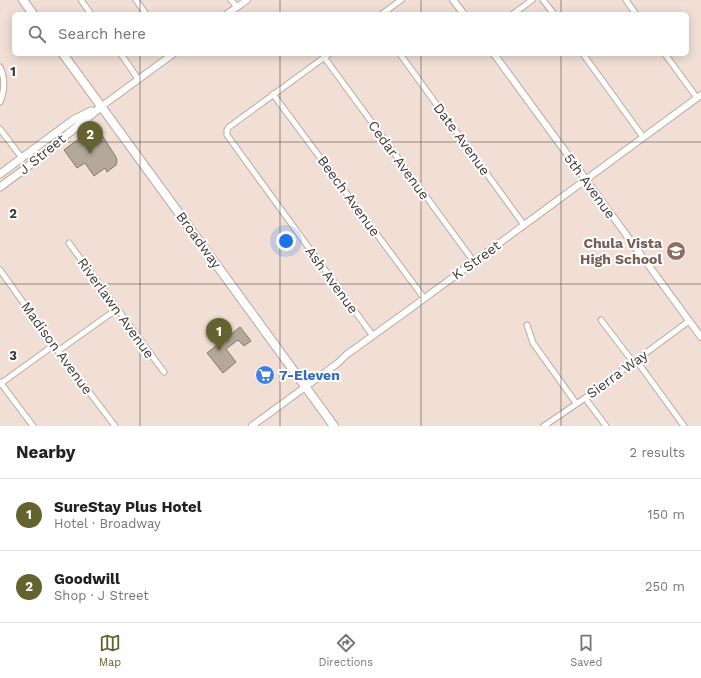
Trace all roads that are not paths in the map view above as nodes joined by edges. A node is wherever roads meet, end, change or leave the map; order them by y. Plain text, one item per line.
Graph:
1 (23, 0) edge
2 (81, 0) edge
3 (136, 0) edge
4 (231, 0) edge
5 (247, 0) edge
6 (401, 0) edge
7 (453, 0) edge
8 (532, 0) edge
9 (543, 0) edge
10 (626, 0) edge
11 (237, 7) junction
12 (32, 12) edge
13 (90, 12) edge
14 (145, 12) edge
15 (230, 12) edge
16 (385, 12) edge
17 (462, 12) edge
18 (516, 12) edge
19 (552, 12) edge
20 (635, 12) edge
21 (64, 56) edge
22 (121, 56) edge
23 (170, 56) edge
24 (327, 56) edge
25 (401, 56) edge
26 (495, 56) edge
27 (584, 56) edge
28 (667, 56) edge
29 (0, 67) edge
30 (138, 79) junction
31 (273, 94) junction
32 (699, 97) edge
33 (0, 102) edge
34 (102, 106) junction
35 (0, 129) edge
36 (643, 138) junction
37 (22, 158) junction
38 (0, 174) edge
39 (586, 180) junction
40 (0, 187) edge
41 (524, 225) junction
42 (69, 243) dead end
43 (474, 262) junction
44 (0, 270) edge
45 (424, 298) junction
46 (117, 309) junction
47 (602, 320) dead end
48 (689, 321) junction
49 (527, 325) dead end
50 (373, 336) junction
51 (701, 337) edge
52 (54, 345) junction
53 (58, 351) junction
54 (635, 361) junction
55 (164, 372) dead end
56 (0, 383) edge
57 (305, 386) junction
58 (585, 398) junction
59 (576, 403) junction
60 (33, 426) edge
61 (115, 426) edge
62 (252, 426) edge
63 (334, 426) edge
64 (544, 426) edge
65 (606, 426) edge
66 (684, 426) edge

1 - 12 main road
2 - 13 street
3 - 14 street
4 - 11 street
5 - 11 street
6 - 16 street
7 - 17 street
8 - 18 street
9 - 19 street
10 - 20 street
11 - 15 street
21 - 34 main road, Broadway
22 - 30 street
23 - 30 street, J Street
24 - 31 street
24 - 43 street, Cedar Avenue
25 - 41 street, Date Avenue
26 - 39 street, 5th Avenue
27 - 36 street
28 - 32 street
29 - 33 street
30 - 34 street, J Street
31 - 45 street, Beech Avenue
31 - 50 street, Ash Avenue
32 - 36 street, K Street
34 - 37 main road, J Street
34 - 40 main road, J Street
34 - 57 main road, Broadway
35 - 37 street
36 - 39 street, K Street
37 - 38 main road, J Street
39 - 41 street, K Street
39 - 48 street, 5th Avenue
41 - 43 street, K Street
42 - 46 street, Riverlawn Avenue
43 - 45 street, K Street
44 - 52 street, Madison Avenue
45 - 50 street, K Street
46 - 53 street
46 - 55 street, Riverlawn Avenue
47 - 54 street
48 - 51 street, 5th Avenue
48 - 54 street, Sierra Way
49 - 59 street
50 - 57 street, K Street
52 - 53 street, Madison Avenue
52 - 56 street
53 - 61 street, Madison Avenue
54 - 58 street, Sierra Way
54 - 66 street
56 - 60 street
57 - 62 street, K Street
57 - 63 main road, Broadway
58 - 59 street, Sierra Way
58 - 65 street
59 - 64 street, Sierra Way

